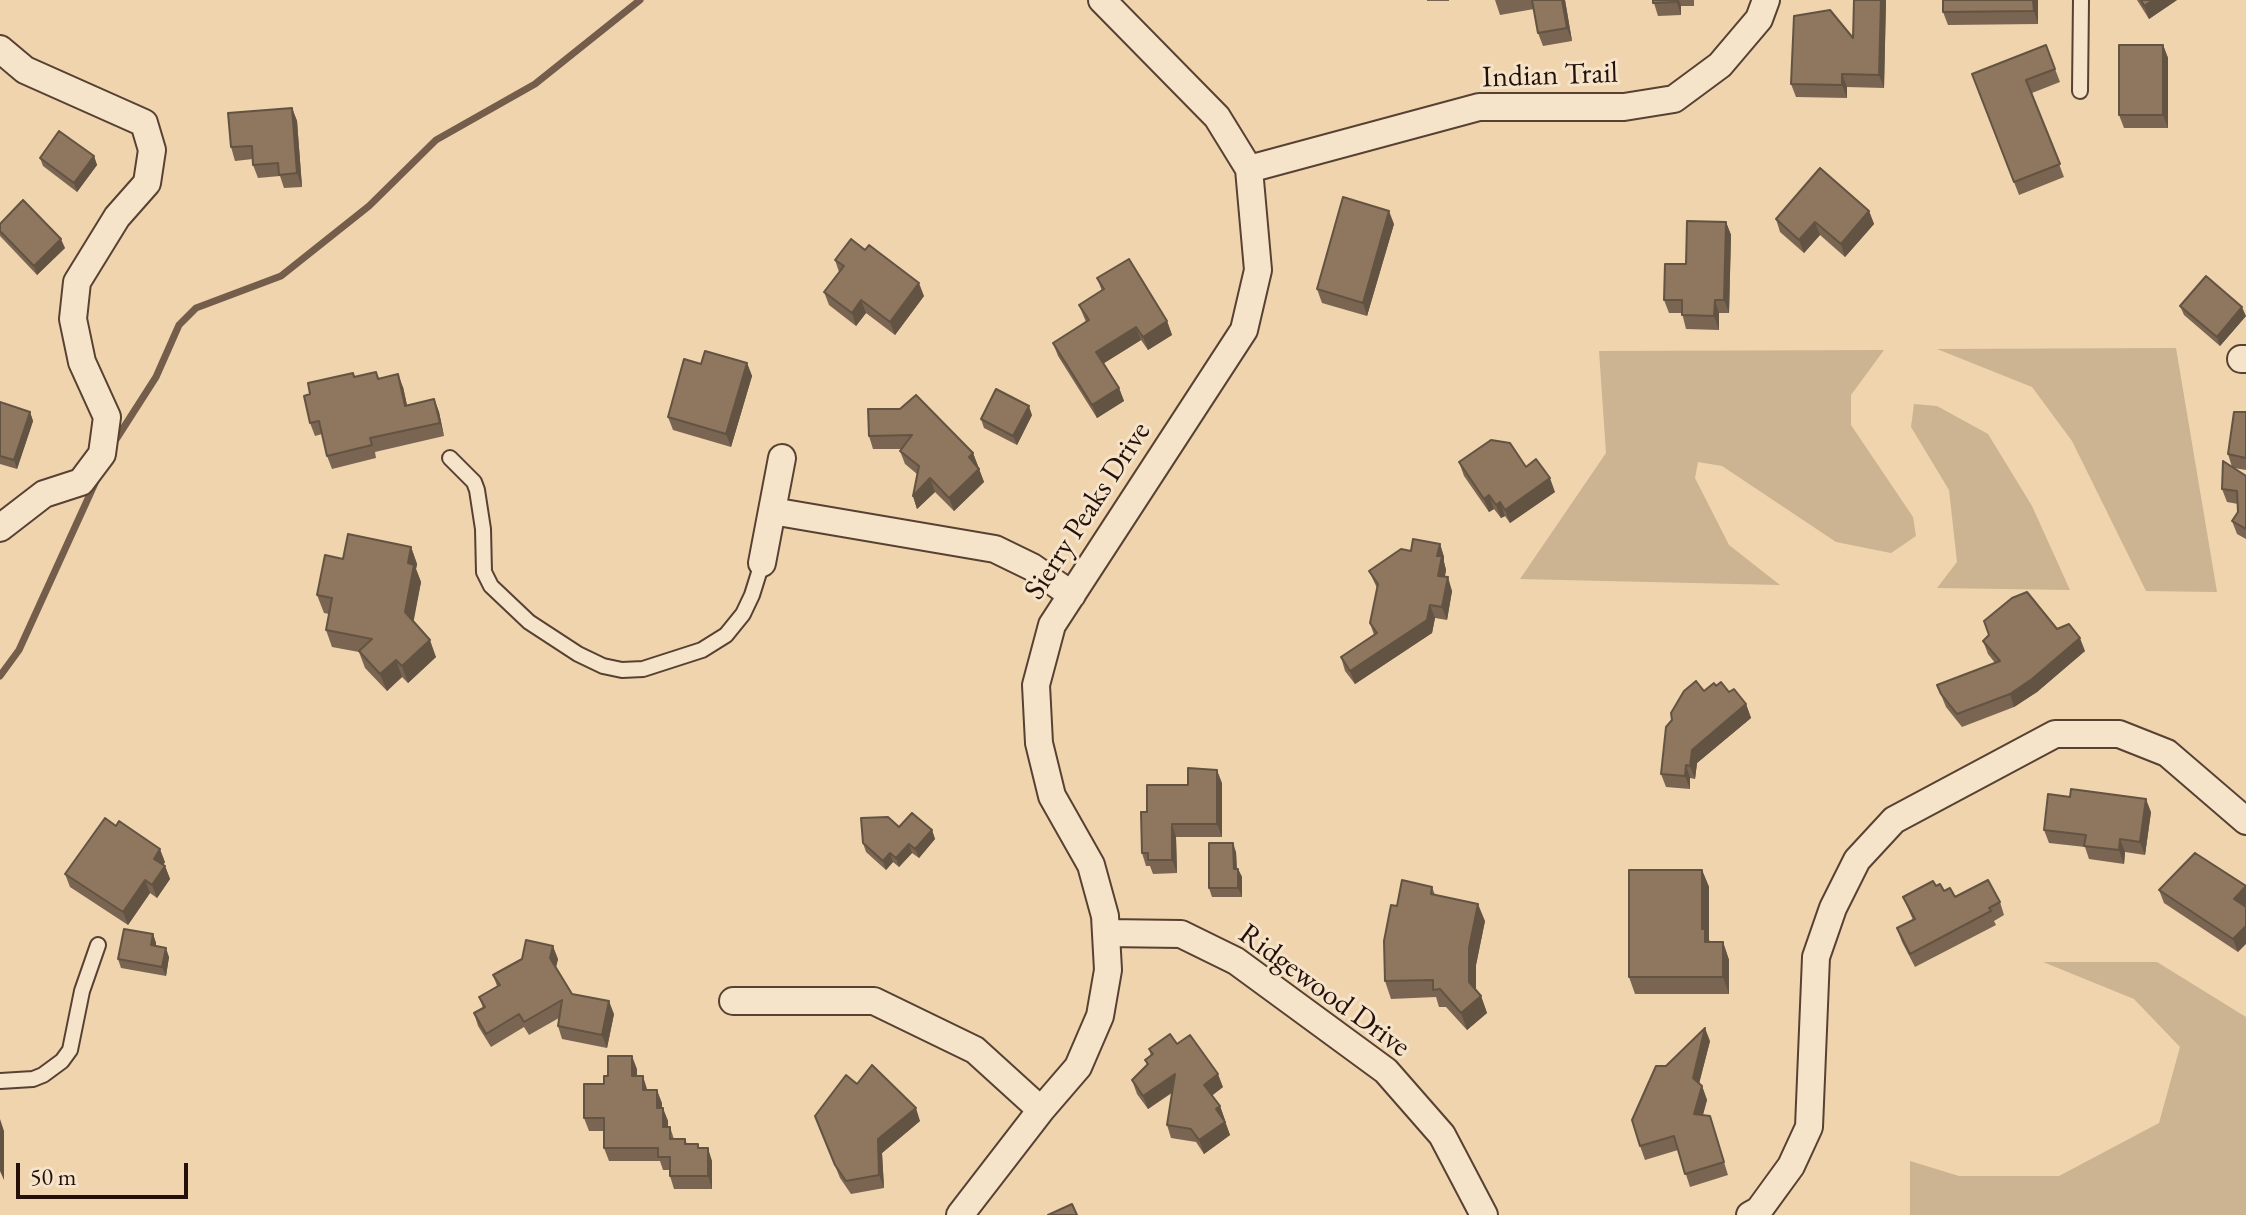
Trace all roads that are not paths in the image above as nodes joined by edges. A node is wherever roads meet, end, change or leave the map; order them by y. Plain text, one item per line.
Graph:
1 (1102, 0) edge
2 (1766, 0) edge
3 (2081, 0) edge
4 (0, 49) edge
5 (2080, 91) dead end
6 (1249, 169) junction
7 (450, 458) dead end
8 (782, 458) dead end
9 (772, 511) junction
10 (0, 528) edge
11 (762, 563) joint
12 (1072, 595) junction
13 (2246, 821) edge
14 (1107, 933) junction
15 (98, 945) dead end
16 (733, 1001) dead end
17 (0, 1081) edge
18 (1041, 1110) junction
19 (960, 1215) edge
20 (1484, 1215) edge
21 (1750, 1215) edge

1 - 6 street, Sierry Peaks Drive
2 - 6 street, Indian Trail
3 - 5 lane
4 - 10 street
6 - 12 street, Sierry Peaks Drive
7 - 11 lane
8 - 9 street
9 - 11 street
9 - 12 street
12 - 14 street, Sierry Peaks Drive
13 - 21 street
14 - 18 street, Sierry Peaks Drive
14 - 20 street, Ridgewood Drive
15 - 17 lane
16 - 18 street
18 - 19 street, Sierry Peaks Drive

